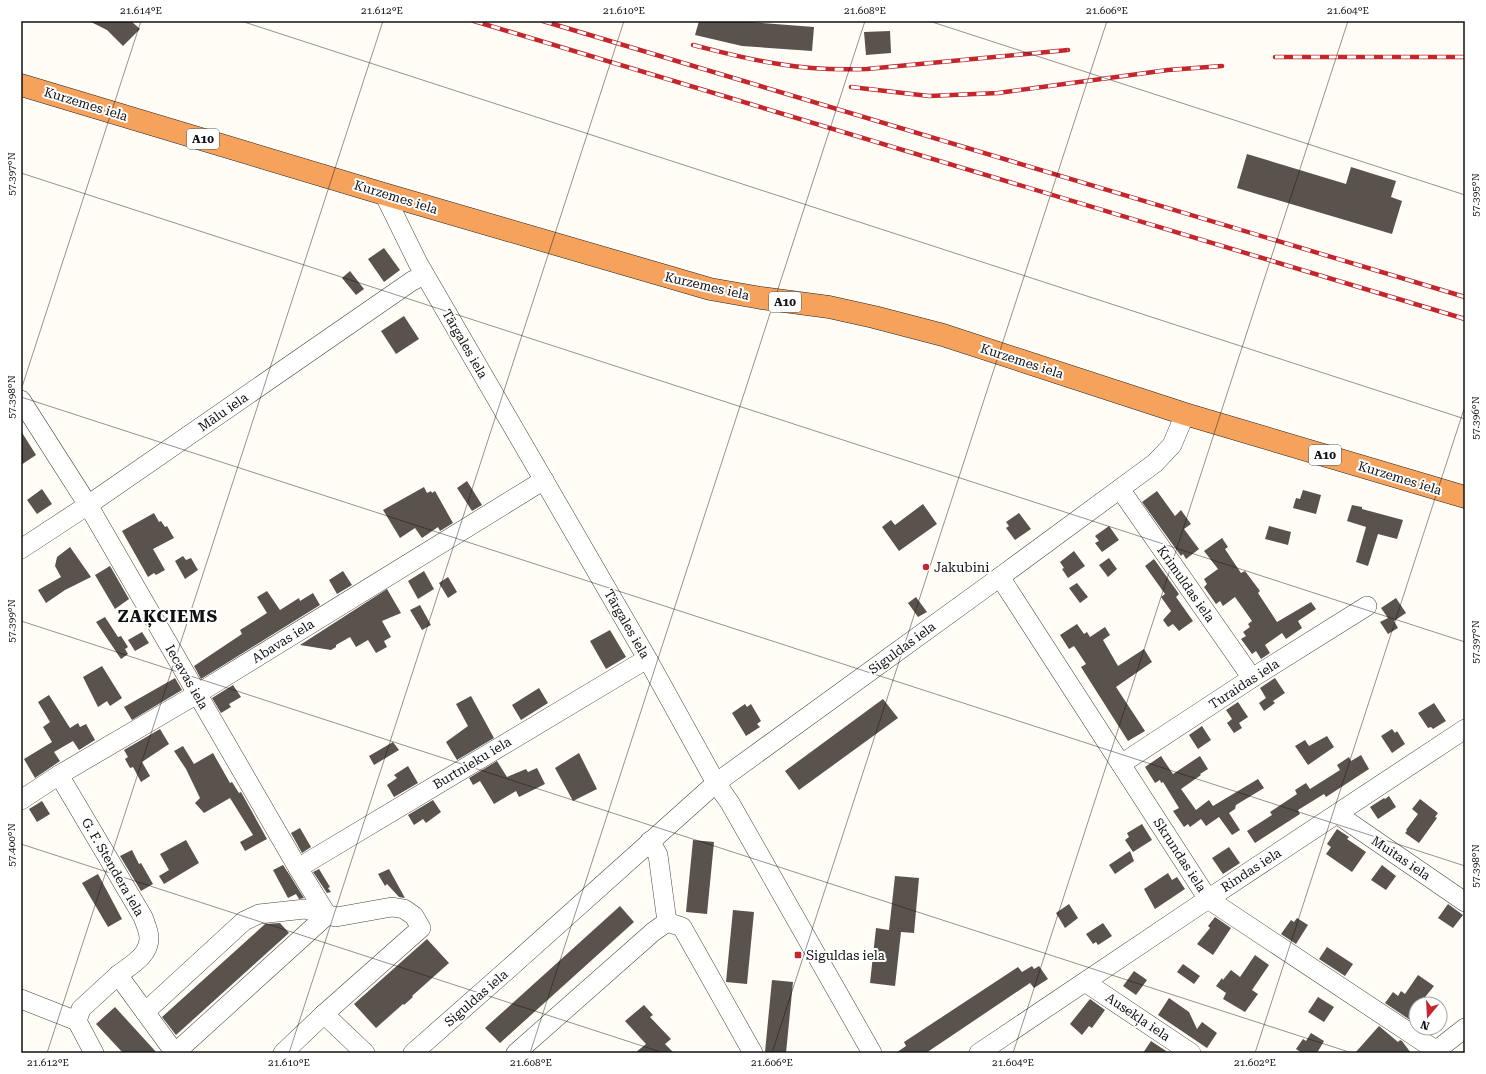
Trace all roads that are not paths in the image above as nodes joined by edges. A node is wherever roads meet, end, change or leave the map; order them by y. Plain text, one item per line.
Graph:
1 (21, 85) edge
2 (384, 194) junction
3 (424, 274) junction
4 (21, 400) edge
5 (1185, 414) junction
6 (544, 480) junction
7 (1120, 489) junction
8 (1465, 497) edge
9 (88, 505) junction
10 (21, 549) edge
11 (1000, 577) junction
12 (1367, 606) dead end
13 (648, 660) junction
14 (1252, 678) junction
15 (197, 694) junction
16 (1465, 729) edge
17 (1122, 764) junction
18 (60, 775) junction
19 (716, 783) junction
20 (21, 800) edge
21 (1337, 814) junction
22 (650, 841) junction
23 (298, 868) junction
24 (1208, 899) junction
25 (1465, 902) edge
26 (326, 915) junction
27 (667, 922) junction
28 (118, 975) junction
29 (1085, 982) junction
30 (21, 999) edge
31 (145, 1012) junction
32 (324, 1014) junction
33 (77, 1021) junction
34 (1465, 1028) edge
35 (529, 1049) edge
36 (1436, 1052) edge
37 (94, 1053) edge
38 (175, 1053) edge
39 (283, 1053) edge
40 (365, 1053) edge
41 (413, 1053) edge
42 (753, 1053) edge
43 (872, 1053) edge
44 (979, 1053) edge
45 (1191, 1053) edge

1 - 2 highway, Kurzemes iela / A10
2 - 3 street, Tārgales iela
2 - 5 highway, Kurzemes iela / A10
3 - 6 street, Tārgales iela
3 - 9 street, Mālu iela
4 - 9 street, Iecavas iela
5 - 7 street, Siguldas iela
5 - 8 highway, Kurzemes iela / A10
6 - 13 street, Tārgales iela
6 - 15 street, Abavas iela
7 - 11 street, Siguldas iela
7 - 14 street, Krimuldas iela
9 - 10 street, Mālu iela
9 - 15 street, Iecavas iela
11 - 17 street, Skrundas iela
11 - 19 street, Siguldas iela
12 - 14 street, Turaidas iela
13 - 19 street, Tārgales iela
13 - 23 street, Burtnieku iela
14 - 17 street, Turaidas iela
15 - 18 street, Abavas iela
15 - 23 street, Iecavas iela
16 - 21 street, Rindas iela
17 - 24 street, Skrundas iela
18 - 20 street, Abavas iela
18 - 28 street, G. F. Stendera iela
19 - 22 street, Siguldas iela
19 - 43 street, Tārgales iela
21 - 24 street, Rindas iela
21 - 25 street, Muitas iela
22 - 27 street
22 - 41 street, Siguldas iela
23 - 26 street, Iecavas iela
24 - 29 street, Rindas iela
24 - 36 street, Skrundas iela
26 - 31 street
26 - 32 street
26 - 38 street
27 - 35 street
27 - 42 street
28 - 31 street
28 - 33 street, G. F. Stendera iela
29 - 44 street, Rindas iela
29 - 45 street, Ausekļa iela
30 - 33 street
31 - 38 street
32 - 39 street
32 - 40 street
33 - 37 street
34 - 36 street

